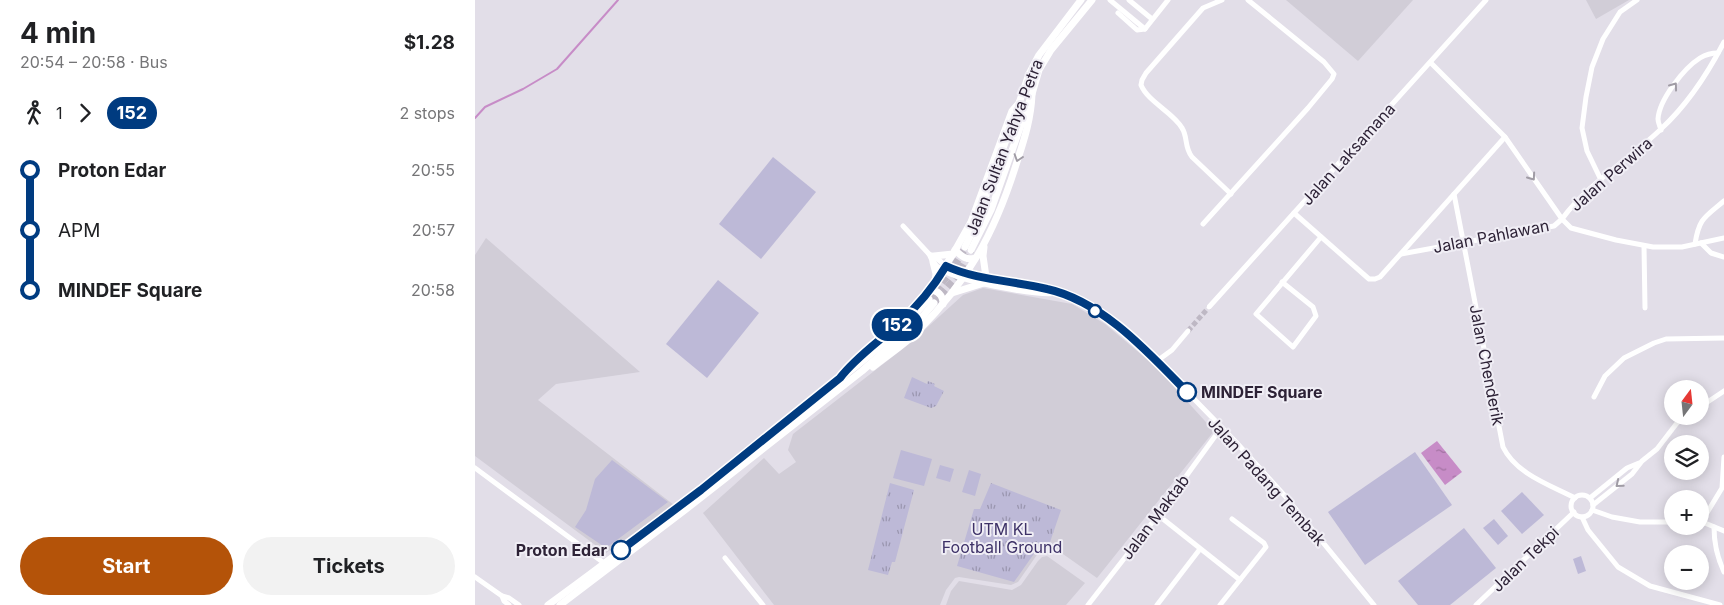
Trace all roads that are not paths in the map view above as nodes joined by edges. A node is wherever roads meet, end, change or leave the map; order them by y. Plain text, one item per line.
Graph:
1 (1081, 0) edge
2 (1092, 0) edge
3 (1110, 0) edge
4 (1129, 0) edge
5 (1168, 0) edge
6 (1222, 0) edge
7 (1248, 0) edge
8 (1486, 0) edge
9 (1637, 0) edge
10 (1117, 13) dead end
11 (1152, 19) junction
12 (1145, 29) junction
13 (1724, 42) edge
14 (1718, 53) junction
15 (1431, 62) junction
16 (1032, 94) junction
17 (1019, 103) junction
18 (1661, 130) junction
19 (1505, 137) junction
20 (1601, 180) junction
21 (1231, 194) junction
22 (1454, 194) junction
23 (1724, 201) edge
24 (1294, 213) junction
25 (1562, 219) junction
26 (1203, 224) dead end
27 (903, 226) dead end
28 (1417, 236) junction
29 (1321, 237) junction
30 (1724, 238) edge
31 (1462, 242) junction
32 (985, 244) junction
33 (1698, 244) junction
34 (1644, 246) junction
35 (1425, 249) junction
36 (954, 252) junction
37 (1401, 254) junction
38 (1724, 257) edge
39 (932, 258) junction
40 (975, 258) junction
41 (945, 268) junction
42 (965, 276) junction
43 (985, 280) junction
44 (935, 281) junction
45 (1283, 282) junction
46 (929, 290) junction
47 (952, 293) junction
48 (943, 304) junction
49 (1209, 307) tunnel mouth
50 (1645, 308) dead end
51 (1188, 331) tunnel mouth
52 (1724, 338) edge
53 (1157, 361) junction
54 (840, 378) junction
55 (842, 387) junction
56 (1724, 391) edge
57 (1594, 397) dead end
58 (1709, 401) edge
59 (1675, 425) edge
60 (1221, 428) junction
61 (1724, 457) edge
62 (1642, 461) junction
63 (475, 468) edge
64 (1575, 498) junction
65 (1590, 498) junction
66 (683, 508) junction
67 (1593, 508) junction
68 (1709, 508) edge
69 (1574, 512) junction
70 (1158, 515) junction
71 (1582, 517) junction
72 (1232, 518) dead end
73 (1664, 522) edge
74 (1709, 525) edge
75 (1714, 527) junction
76 (1724, 531) edge
77 (1199, 549) junction
78 (725, 558) dead end
79 (604, 563) junction
80 (1724, 572) edge
81 (475, 577) edge
82 (1240, 580) junction
83 (502, 596) junction
84 (509, 605) edge
85 (519, 605) edge
86 (548, 605) edge
87 (560, 605) edge
88 (763, 605) edge
89 (1088, 605) edge
90 (1157, 605) edge
91 (1220, 605) edge
92 (1374, 605) edge
93 (1476, 605) edge
94 (1720, 605) edge

1 - 17 main road, Jalan Sultan Yahya Petra
2 - 16 main road, Jalan Sultan Yahya Petra
3 - 12 street
4 - 11 street
5 - 11 street
6 - 21 street
7 - 21 street
8 - 15 street, Jalan Laksamana
9 - 20 street
10 - 12 street
11 - 12 street
13 - 14 street, Jalan Perwira
14 - 18 street, Jalan Perwira
18 -> 14 street, Jalan Perwira
15 - 19 street
15 - 24 street, Jalan Laksamana
16 - 17 main road, Jalan Sultan Yahya Petra
16 -> 32 main road
17 - 36 main road
18 - 20 street, Jalan Perwira
19 - 22 street
19 -> 25 street
20 - 25 street, Jalan Perwira
21 - 26 street
22 - 28 street
22 - 31 street, Jalan Chenderik
23 - 33 street
24 - 29 street
24 - 49 street, Jalan Laksamana
25 - 31 street, Jalan Pahlawan
25 - 34 street, Jalan Pahlawan
27 - 39 street
28 - 35 street
28 - 37 street
29 - 37 street
29 - 45 street
30 - 33 street, Jalan Pahlawan
31 - 35 street, Jalan Pahlawan
31 - 64 street, Jalan Chenderik
32 - 40 main road
32 - 43 main road
33 - 34 street, Jalan Pahlawan
33 - 38 street
34 - 50 street
35 - 37 street, Jalan Pahlawan
36 - 39 main road
36 - 40 main road
36 - 41 main road
39 - 41 street
39 - 44 main road
40 - 42 main road
41 - 42 street, Jalan Padang Tembak
41 - 44 main road
42 - 43 street, Jalan Padang Tembak
42 - 47 main road
43 - 47 main road
43 - 53 street, Jalan Padang Tembak
44 - 46 main road
45 - 45 street
46 - 48 main road
46 - 54 main road
47 - 48 main road
48 - 55 main road
51 - 53 street
52 - 57 street
53 - 60 street, Jalan Padang Tembak
54 - 55 main road
54 - 66 main road
55 - 66 main road
56 - 58 street
59 - 62 street
60 - 70 street, Jalan Maktab
60 - 92 street, Jalan Padang Tembak
61 - 68 street
62 - 65 street
62 -> 67 street
63 - 79 street
64 - 65 street
64 - 69 street
65 - 67 street
66 - 79 main road
66 - 87 main road
67 - 71 street
67 - 73 street
69 - 71 street
69 - 93 street, Jalan Tekpi
70 - 77 street
70 - 89 street, Jalan Maktab
71 - 94 street
72 - 82 street
74 - 75 street
75 - 76 street
75 - 80 street
77 - 82 street
77 - 90 street
78 - 88 street
79 - 86 main road
81 - 83 street
82 - 91 street
83 - 84 street
83 - 85 street

